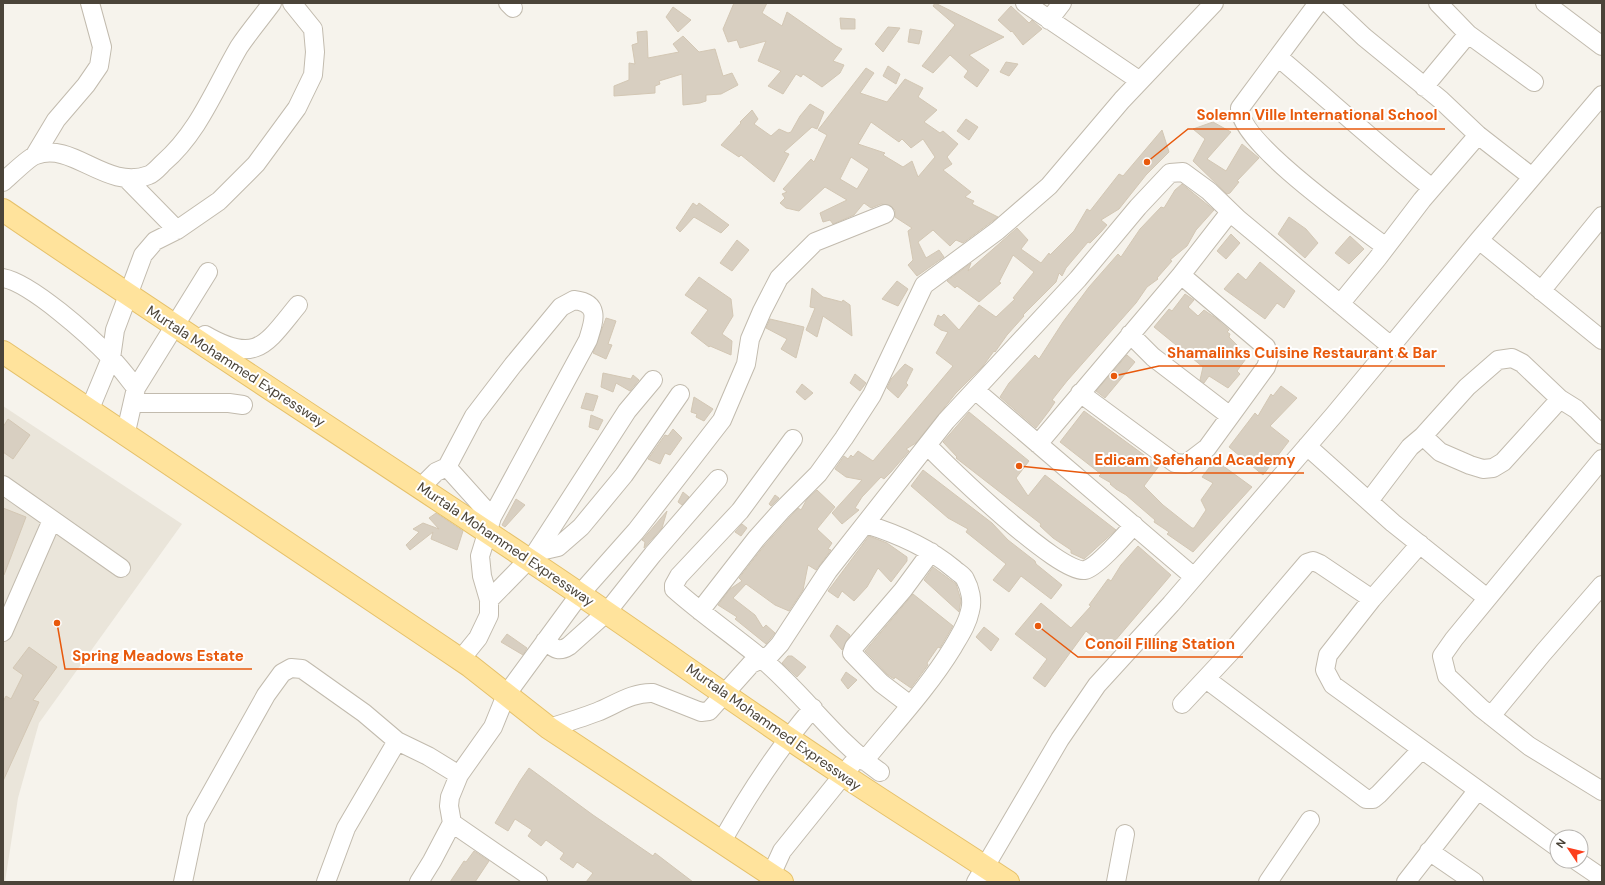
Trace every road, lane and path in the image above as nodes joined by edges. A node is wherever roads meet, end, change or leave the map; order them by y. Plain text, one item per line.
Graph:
1 (90, 3) edge
2 (272, 3) edge
3 (292, 3) edge
4 (1025, 3) edge
5 (1062, 3) edge
6 (1214, 3) edge
7 (1318, 3) edge
8 (1328, 3) edge
9 (1438, 3) edge
10 (1545, 3) edge
11 (1049, 20) junction
12 (1468, 34) junction
13 (1602, 46) edge
14 (1278, 57) junction
15 (1140, 81) junction
16 (1534, 82) dead end
17 (1424, 87) junction
18 (1602, 95) edge
19 (1478, 135) junction
20 (35, 155) junction
21 (1532, 177) junction
22 (126, 179) junction
23 (3, 182) edge
24 (1432, 188) junction
25 (3, 210) edge
26 (1230, 212) junction
27 (884, 214) dead end
28 (1602, 216) edge
29 (177, 230) junction
30 (1479, 240) junction
31 (1386, 247) junction
32 (208, 272) dead end
33 (1181, 275) junction
34 (3, 278) edge
35 (1541, 291) junction
36 (127, 295) junction
37 (1340, 304) junction
38 (298, 305) dead end
39 (176, 323) junction
40 (1130, 334) junction
41 (1602, 340) edge
42 (1392, 347) junction
43 (3, 352) edge
44 (111, 358) junction
45 (653, 380) dead end
46 (975, 390) junction
47 (1080, 393) junction
48 (680, 394) dead end
49 (134, 396) junction
50 (1560, 399) junction
51 (243, 405) dead end
52 (89, 411) junction
53 (1230, 416) junction
54 (1602, 434) edge
55 (125, 436) junction
56 (1423, 436) junction
57 (793, 439) dead end
58 (1038, 444) junction
59 (927, 445) junction
60 (1308, 446) junction
61 (1602, 459) edge
62 (447, 467) junction
63 (718, 479) dead end
64 (3, 486) edge
65 (421, 487) junction
66 (1368, 501) junction
67 (52, 520) junction
68 (866, 524) junction
69 (490, 525) junction
70 (1134, 525) junction
71 (1420, 544) junction
72 (931, 552) junction
73 (532, 555) junction
74 (121, 568) dead end
75 (1194, 577) junction
76 (1602, 585) edge
77 (580, 594) junction
78 (1487, 598) junction
79 (1372, 599) junction
80 (489, 600) junction
81 (700, 611) junction
82 (607, 612) junction
83 (3, 632) edge
84 (545, 641) junction
85 (461, 659) junction
86 (762, 659) junction
87 (1206, 679) junction
88 (725, 693) junction
89 (506, 695) junction
90 (1182, 704) dead end
91 (910, 705) junction
92 (813, 708) junction
93 (1491, 716) junction
94 (548, 728) junction
95 (788, 737) junction
96 (397, 741) junction
97 (1421, 750) junction
98 (861, 758) junction
99 (880, 772) dead end
100 (459, 775) junction
101 (844, 776) junction
102 (1477, 791) junction
103 (1602, 792) edge
104 (1310, 820) dead end
105 (452, 823) junction
106 (1125, 834) dead end
107 (1549, 841) edge
108 (720, 843) junction
109 (1429, 851) junction
110 (1589, 869) edge
111 (980, 874) edge
112 (1602, 878) edge
113 (777, 879) edge
114 (531, 880) edge
115 (183, 882) edge
116 (326, 882) edge
117 (419, 882) edge
118 (1008, 882) edge
119 (1116, 882) edge
120 (1268, 882) edge
121 (1406, 882) edge
122 (1474, 882) edge

1 - 20 street
2 - 22 street
3 - 29 street
4 - 11 street
5 - 11 street
6 - 15 street
7 - 14 street
8 - 17 street
9 - 12 street
10 - 13 street
11 - 15 street
12 - 16 street
12 - 17 street
14 - 24 street
14 - 31 street
15 - 81 street
17 - 19 street
18 - 21 street
19 - 21 street
19 - 24 street
20 - 22 street
20 - 23 street
21 - 30 street
22 - 29 street
24 - 31 street
25 - 36 main road, Murtala Mohammed Expressway
26 - 33 street
26 - 37 street
26 - 46 street
27 - 77 street
28 - 35 street
29 - 36 street
30 - 35 street
30 - 42 street
31 - 37 street
32 - 39 street
33 - 40 street
33 - 53 street
34 - 44 street
35 - 41 street
36 - 39 main road, Murtala Mohammed Expressway
36 - 44 street
37 - 42 street
38 - 39 street
39 - 49 street
39 - 65 main road, Murtala Mohammed Expressway
40 - 47 street
40 - 53 street
42 - 60 street
43 - 52 main road
44 - 49 street
44 - 52 street
45 - 73 street
46 - 58 street
46 - 59 street
47 - 53 street
47 - 58 street
48 - 73 street
49 - 51 street
49 - 55 street
50 - 54 street
50 - 56 street
50 - 56 street
52 - 55 main road
55 - 85 main road
56 - 66 street
57 - 81 street
58 - 70 street
59 - 68 street
59 - 70 street
60 - 66 street
60 - 75 street
61 - 78 street
62 - 65 street
62 - 69 street
62 - 69 street
63 - 82 street
64 - 67 street
65 - 69 main road, Murtala Mohammed Expressway
66 - 71 street
67 - 74 street
67 - 83 street
68 - 72 street
68 - 86 street
69 - 73 main road, Murtala Mohammed Expressway
69 - 80 street
70 - 75 street
71 - 78 street
71 - 79 street
72 - 91 street
72 - 91 street
73 - 77 main road, Murtala Mohammed Expressway
73 - 80 street
75 - 111 street
76 - 93 street
77 - 82 main road, Murtala Mohammed Expressway
77 - 84 street
78 - 93 street
79 - 87 street
79 - 97 street
80 - 85 street
81 - 86 street
82 - 84 street
82 - 88 main road, Murtala Mohammed Expressway
84 - 89 street
85 - 89 main road
86 - 88 street
86 - 92 street
87 - 90 street
87 - 97 street
88 - 94 street
88 - 95 main road, Murtala Mohammed Expressway
89 - 94 main road
89 - 100 street
91 - 98 street
92 - 95 street
92 - 98 street
93 - 103 street
94 - 108 main road
95 - 101 main road, Murtala Mohammed Expressway
95 - 108 street
96 - 100 street
96 - 115 street
96 - 116 street
97 - 102 street
98 - 99 street
98 - 101 street
100 - 105 street
101 - 111 main road, Murtala Mohammed Expressway
101 - 113 street
102 - 107 street
102 - 109 street
104 - 120 street
105 - 114 street
105 - 117 street
106 - 119 street
108 - 113 main road
109 - 121 street
109 - 122 street
110 - 112 street
111 - 118 main road, Murtala Mohammed Expressway

